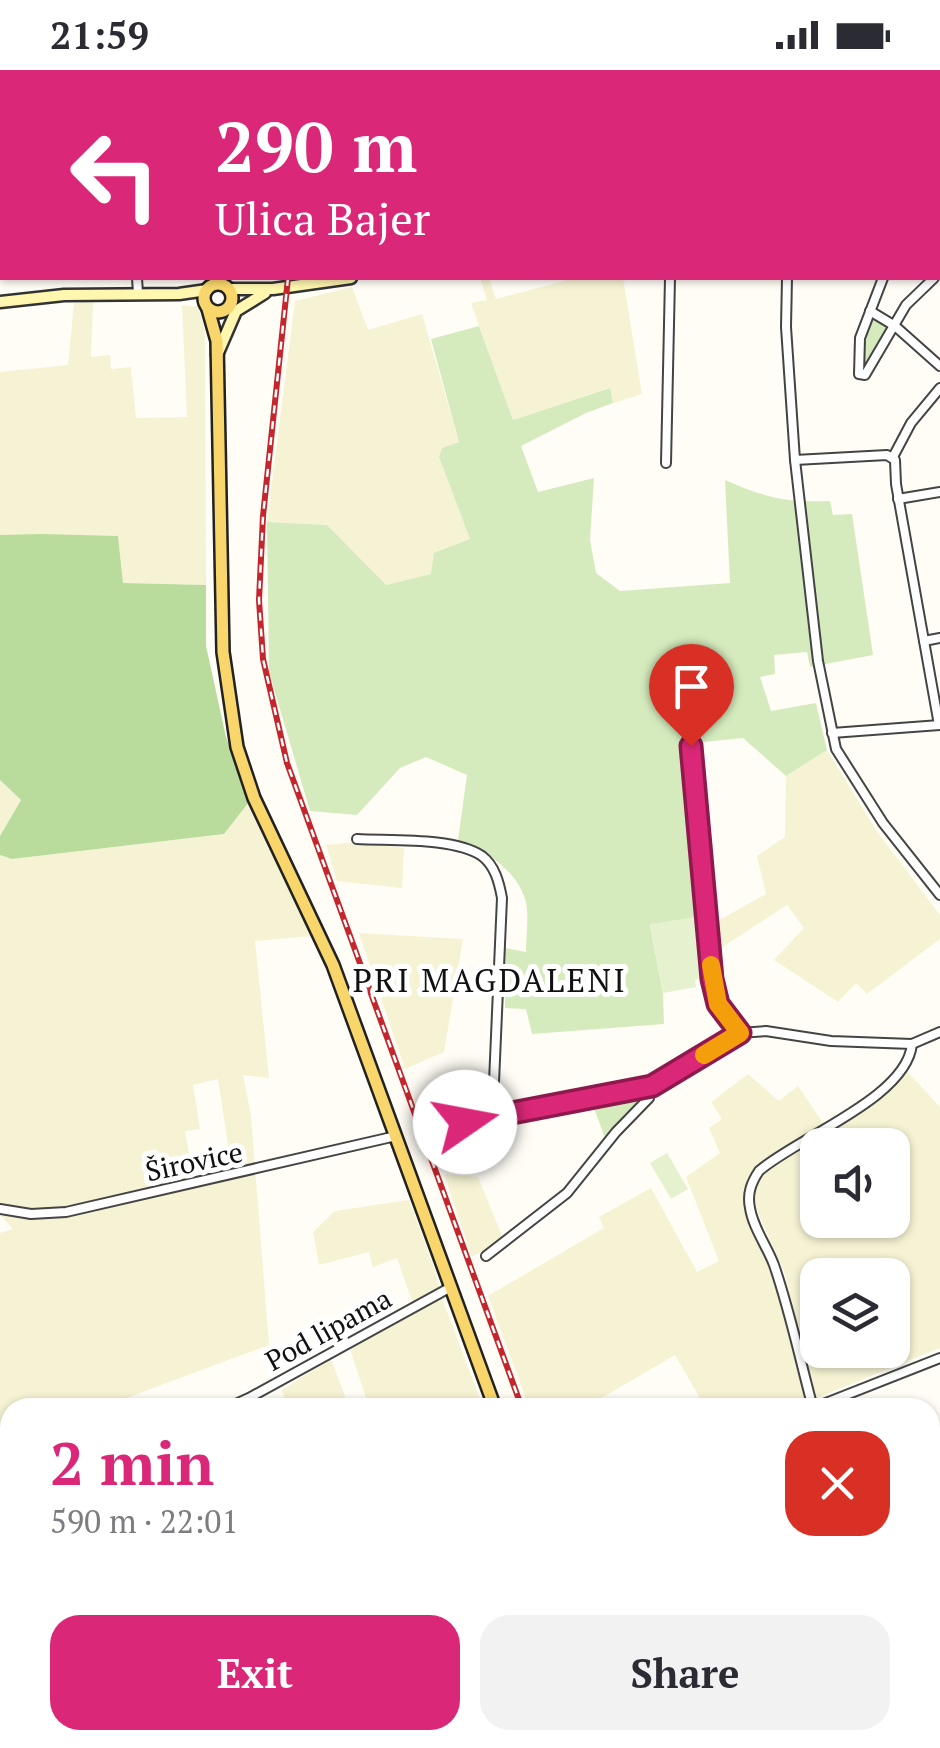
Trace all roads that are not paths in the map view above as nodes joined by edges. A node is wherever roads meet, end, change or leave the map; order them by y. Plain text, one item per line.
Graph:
1 (137, 280) edge
2 (336, 280) edge
3 (670, 280) edge
4 (786, 280) edge
5 (882, 280) edge
6 (932, 280) edge
7 (273, 289) junction
8 (138, 293) junction
9 (217, 293) edge
10 (0, 302) edge
11 (870, 310) junction
12 (895, 326) junction
13 (217, 356) junction
14 (940, 366) edge
15 (940, 388) edge
16 (893, 457) junction
17 (796, 460) junction
18 (666, 463) dead end
19 (940, 492) edge
20 (898, 499) junction
21 (940, 638) edge
22 (924, 641) junction
23 (940, 725) edge
24 (832, 734) junction
25 (691, 746) dead end
26 (357, 838) dead end
27 (940, 895) edge
28 (940, 1032) edge
29 (740, 1033) junction
30 (912, 1044) junction
31 (652, 1086) junction
32 (496, 1114) junction
33 (434, 1129) dead end
34 (396, 1136) junction
35 (0, 1209) edge
36 (486, 1256) dead end
37 (450, 1287) junction
38 (940, 1358) edge
39 (249, 1398) edge
40 (491, 1398) edge
41 (810, 1398) edge
42 (838, 1398) edge

1 - 8 street
2 - 7 main road
3 - 18 street
4 - 17 street
5 - 11 street
6 - 12 street
7 - 9 main road
7 - 13 main road
8 - 9 main road
8 - 10 main road
9 - 13 main road
11 - 12 street
11 - 12 street
12 - 14 street
13 - 34 main road
15 - 16 street
16 - 17 street
16 - 20 street
17 - 24 street
19 - 20 street
20 - 22 street
21 - 22 street
22 - 23 street
23 - 24 street
24 - 27 street
25 - 29 street
26 - 32 street
28 - 30 street
29 - 30 street
29 - 31 street
30 - 41 street
31 - 32 street
31 - 36 street
32 - 33 street
34 - 35 street, Širovice
34 - 37 main road
37 - 39 street, Pod lipama
37 - 40 main road
38 - 42 street

